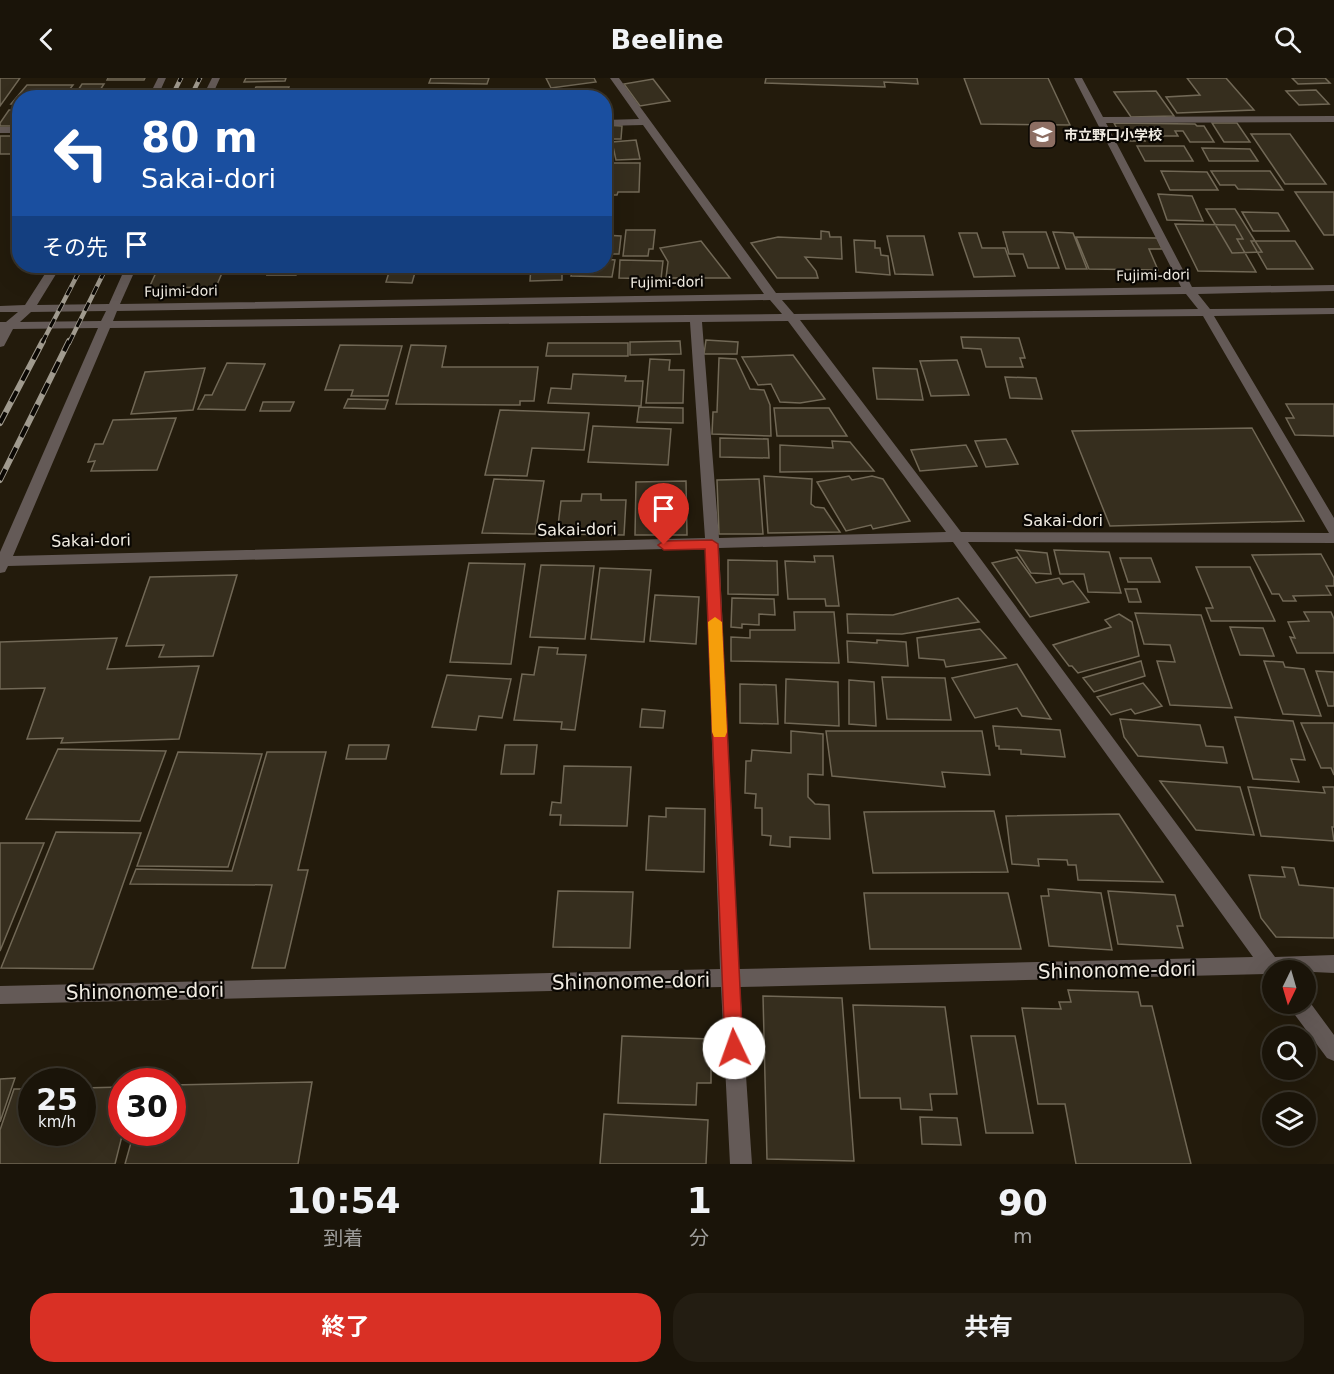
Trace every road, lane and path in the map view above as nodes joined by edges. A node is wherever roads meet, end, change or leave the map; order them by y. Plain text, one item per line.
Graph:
1 (614, 78) edge
2 (1078, 78) edge
3 (1334, 118) edge
4 (1100, 120) junction
5 (648, 122) junction
6 (612, 123) edge
7 (50, 273) edge
8 (128, 273) edge
9 (1334, 288) edge
10 (1188, 290) junction
11 (771, 295) junction
12 (113, 307) junction
13 (29, 308) junction
14 (0, 309) edge
15 (1334, 311) edge
16 (1207, 313) junction
17 (792, 318) junction
18 (696, 319) junction
19 (106, 325) junction
20 (5, 326) edge
21 (0, 343) edge
22 (1334, 530) edge
23 (957, 537) junction
24 (1334, 538) edge
25 (712, 544) junction
26 (1, 563) edge
27 (1266, 960) edge
28 (1334, 964) edge
29 (1316, 965) edge
30 (1262, 969) edge
31 (730, 978) junction
32 (0, 995) edge
33 (1306, 1014) edge
34 (1334, 1051) edge
35 (741, 1164) edge

1 - 5 street
2 - 4 street
3 - 4 street
4 - 10 street
5 - 6 street
5 - 11 street
7 - 13 street
8 - 12 street
9 - 10 street, Fujimi-dori
10 - 11 street, Fujimi-dori
10 - 16 street
11 - 12 street, Fujimi-dori
11 - 17 street
12 - 13 street, Fujimi-dori
12 - 19 street
13 - 14 street, Fujimi-dori
13 - 20 street
15 - 16 street, Fujimi-dori
16 - 17 street, Fujimi-dori
16 - 22 street
17 - 18 street, Fujimi-dori
17 - 23 street
18 - 19 street, Fujimi-dori
18 - 25 street
19 - 20 street, Fujimi-dori
19 - 26 street
20 - 21 street
23 - 24 street, Sakai-dori
23 - 25 street, Sakai-dori
23 - 27 street
25 - 26 street, Sakai-dori
25 - 31 street
28 - 29 street, Shinonome-dori
30 - 31 street, Shinonome-dori
31 - 32 street, Shinonome-dori
31 - 35 street
33 - 34 street

